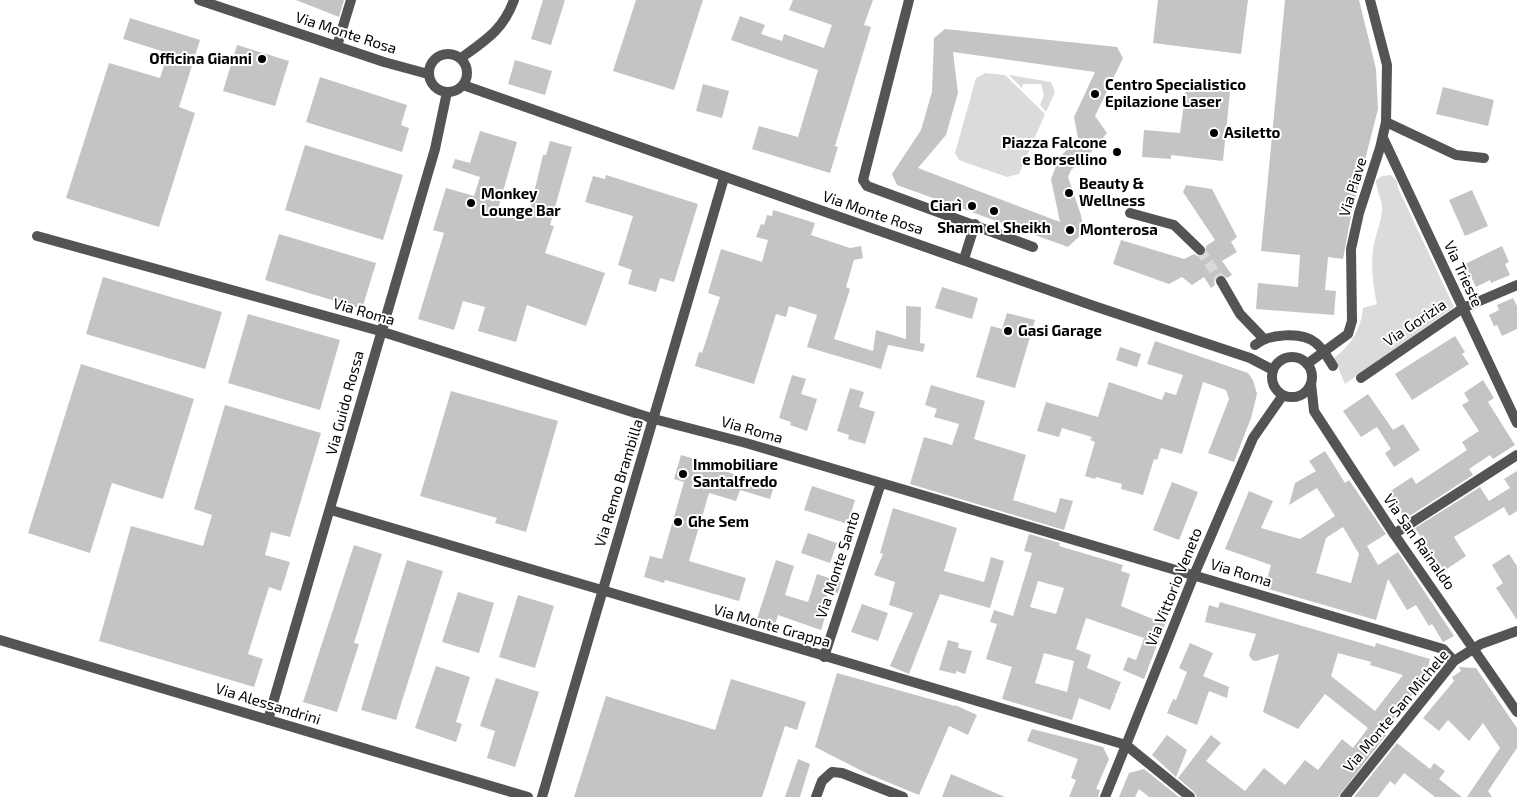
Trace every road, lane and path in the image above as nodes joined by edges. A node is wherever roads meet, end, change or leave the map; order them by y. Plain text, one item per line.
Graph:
1 (199, 0) edge
2 (352, 0) edge
3 (514, 0) edge
4 (909, 0) edge
5 (1370, 0) edge
6 (337, 46) junction
7 (461, 58) junction
8 (428, 74) junction
9 (463, 85) junction
10 (446, 92) junction
11 (1386, 122) junction
12 (1382, 138) junction
13 (1484, 158) dead end
14 (724, 178) junction
15 (1130, 213) dead end
16 (975, 224) junction
17 (37, 236) dead end
18 (1033, 247) dead end
19 (1200, 250) tunnel mouth
20 (964, 259) junction
21 (1221, 281) tunnel mouth
22 (1517, 285) edge
23 (1463, 308) junction
24 (380, 332) junction
25 (1324, 352) junction
26 (1306, 364) junction
27 (1333, 366) dead end
28 (1274, 370) junction
29 (1361, 378) dead end
30 (1311, 383) junction
31 (1284, 395) junction
32 (654, 419) junction
33 (1517, 423) edge
34 (1517, 455) edge
35 (881, 483) junction
36 (331, 510) junction
37 (1394, 534) junction
38 (1194, 575) junction
39 (603, 591) junction
40 (1517, 631) edge
41 (0, 640) edge
42 (1473, 649) junction
43 (824, 657) junction
44 (1454, 661) junction
45 (1516, 708) edge
46 (268, 720) junction
47 (1126, 745) junction
48 (528, 797) edge
49 (542, 797) edge
50 (816, 797) edge
51 (903, 797) edge
52 (1105, 797) edge
53 (1190, 797) edge
54 (1345, 797) edge

1 - 6 street, Via Monte Rosa
2 - 6 street
3 - 7 street
4 - 16 street
5 - 11 street, Via Piave
6 - 8 street, Via Monte Rosa
7 - 8 street
7 - 9 street
8 - 10 street
9 - 10 street
9 - 14 street, Via Monte Rosa
10 - 24 street, Via Guido Rossa
11 - 12 street, Via Piave
11 - 13 street
12 - 23 street, Via Trieste
12 - 25 street, Via Piave
14 - 20 street, Via Monte Rosa
14 - 32 street, Via Remo Brambilla
15 - 19 street
16 - 18 street
16 - 20 street
17 - 24 street, Via Roma
20 - 28 street, Via Monte Rosa
21 - 25 street
22 - 23 street, Via Gorizia
23 - 29 street, Via Gorizia
23 - 33 street, Via Trieste
24 - 32 street, Via Roma
24 - 36 street, Via Guido Rossa
25 - 26 street, Via Piave
25 - 27 street
26 - 28 street
26 - 30 street
28 - 31 street
30 - 31 street
30 - 37 street, Via San Rainaldo
31 - 38 street, Via Vittorio Veneto
32 - 35 street, Via Roma
32 - 39 street, Via Remo Brambilla
34 - 37 street
35 - 38 street, Via Roma
35 - 43 street, Via Monte Santo
36 - 39 street, Via Monte Grappa
36 - 46 street, Via Guido Rossa
37 - 42 street, Via San Rainaldo
38 - 44 street, Via Roma
38 - 47 street, Via Vittorio Veneto
39 - 43 street, Via Monte Grappa
39 - 49 street, Via Remo Brambilla
40 - 42 street, Via Monte San Michele
41 - 46 street, Via Alessandrini
42 - 44 street, Via Monte San Michele
42 - 45 street, Via San Rainaldo
43 - 47 street, Via Monte Grappa
44 - 54 street, Via Monte San Michele
46 - 48 street, Via Alessandrini
47 - 52 street, Via Vittorio Veneto
47 - 53 street, Via Monte Grappa
50 - 51 street

